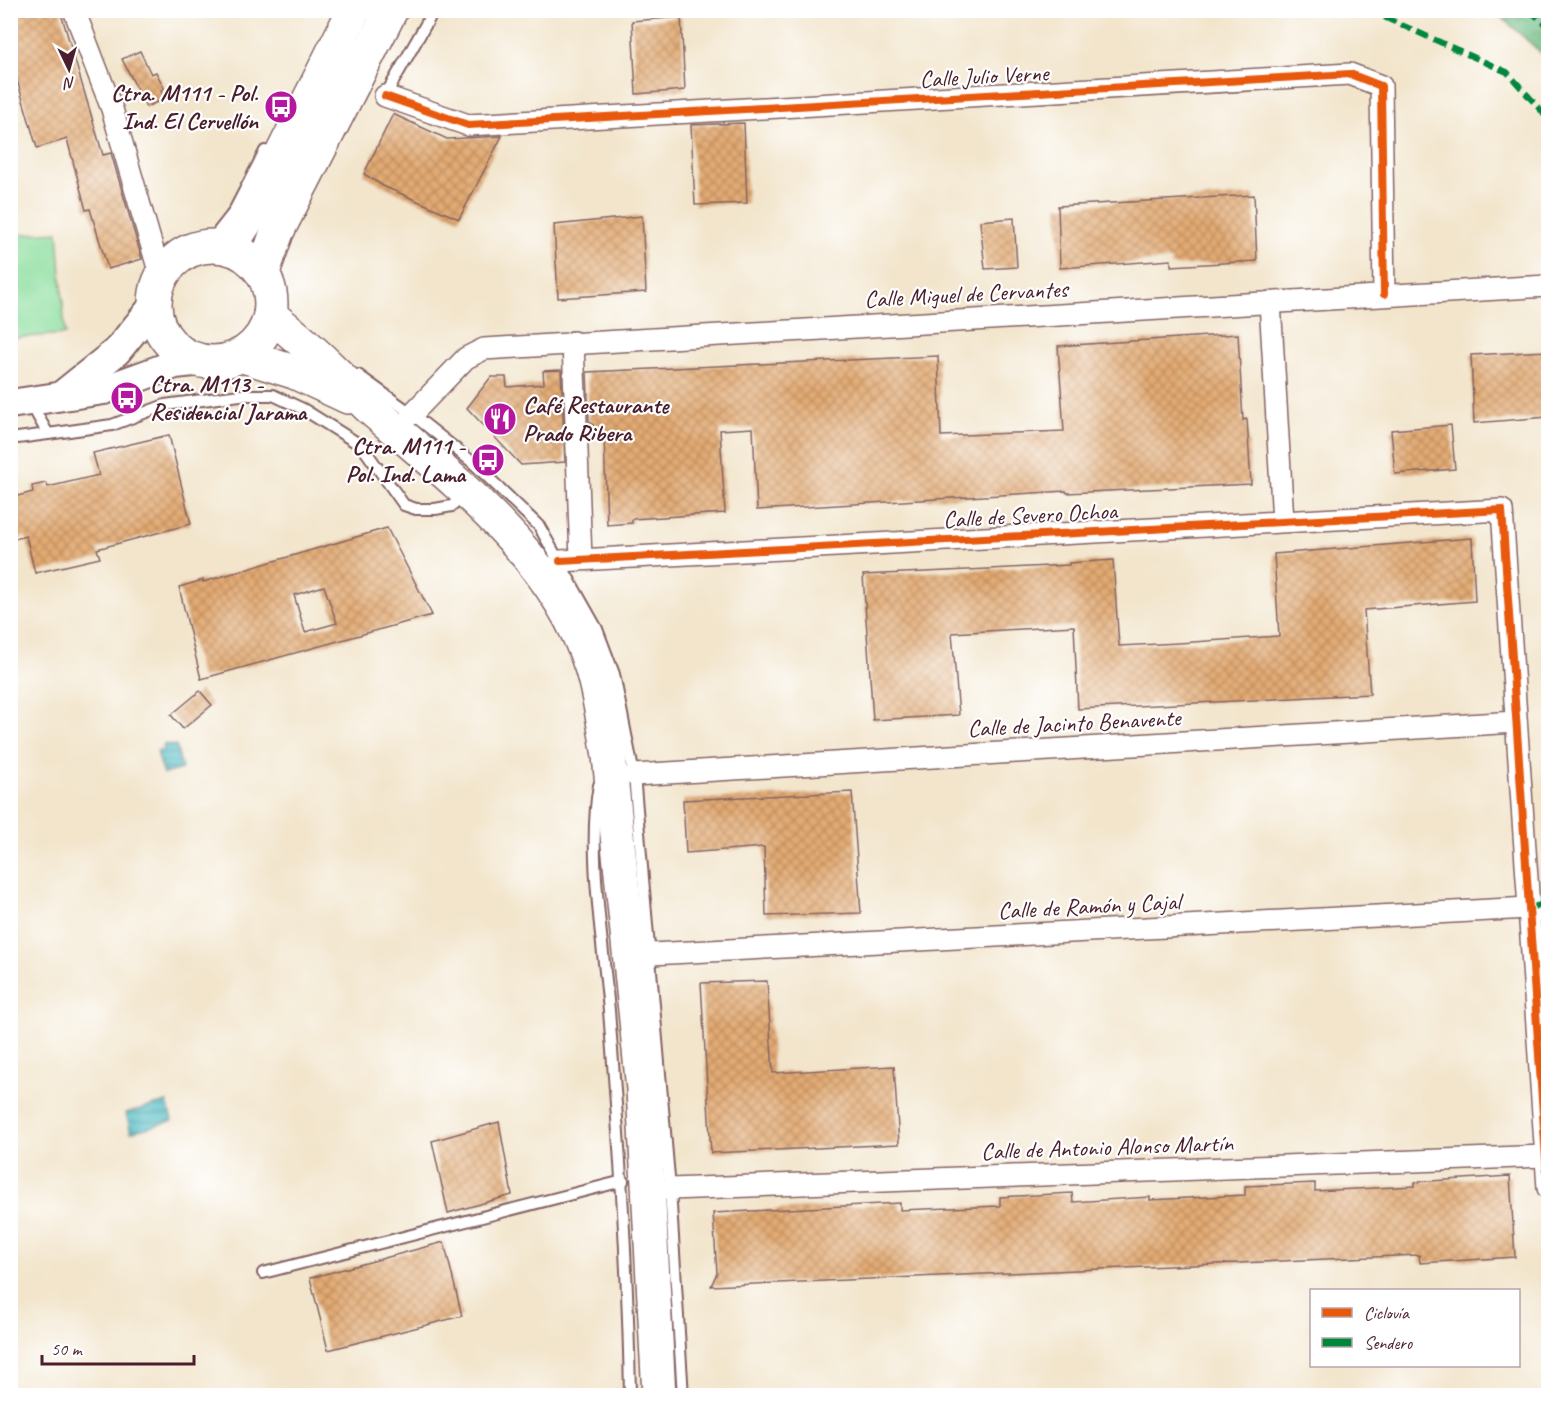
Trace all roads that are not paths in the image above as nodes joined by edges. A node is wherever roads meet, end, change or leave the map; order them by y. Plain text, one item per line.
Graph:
1 (74, 10) edge
2 (391, 10) edge
3 (434, 10) edge
4 (348, 24) edge
5 (316, 62) dead end
6 (386, 96) joint
7 (270, 141) dead end
8 (216, 246) junction
9 (1548, 286) edge
10 (158, 291) junction
11 (1384, 294) junction
12 (268, 295) junction
13 (1270, 302) junction
14 (573, 342) junction
15 (240, 356) junction
16 (202, 361) junction
17 (61, 396) junction
18 (20, 403) edge
19 (368, 406) junction
20 (412, 414) junction
21 (48, 434) junction
22 (10, 439) edge
23 (468, 492) junction
24 (1283, 521) junction
25 (570, 560) junction
26 (1516, 722) junction
27 (622, 765) junction
28 (1529, 909) junction
29 (651, 954) junction
30 (1546, 1156) junction
31 (623, 1181) junction
32 (1548, 1188) edge
33 (670, 1189) junction
34 (263, 1273) dead end
35 (630, 1395) edge
36 (659, 1395) edge
37 (683, 1395) edge

1 - 10 street
2 - 12 main road
3 - 6 lane
4 - 5 lane
4 - 8 main road
6 - 11 street, Calle Julio Verne
7 - 8 lane
8 - 10 main road
8 - 12 main road
9 - 11 street, Calle Miguel de Cervantes
10 - 16 main road
10 - 17 street
11 - 13 street, Calle Miguel de Cervantes
12 - 15 main road
12 - 19 main road
12 - 20 lane
13 - 14 street, Calle Miguel de Cervantes
13 - 24 street
14 - 20 street, Calle Miguel de Cervantes
14 - 25 street
15 - 16 main road
15 - 19 main road
16 - 17 street
17 - 18 street
18 - 21 lane
19 - 23 main road
20 - 25 lane
21 - 22 lane
21 - 23 lane
23 - 27 main road
24 - 25 street, Calle de Severo Ochoa
24 - 26 street, Calle de Severo Ochoa
25 - 27 lane
26 - 27 street, Calle de Jacinto Benavente
26 - 28 street
27 - 29 lane
27 - 31 lane
27 - 36 main road
28 - 29 street, Calle de Ramón y Cajal
28 - 30 street
29 - 33 lane
30 - 32 street
30 - 33 street, Calle de Antonio Alonso Martín
31 - 34 lane
31 - 35 lane
33 - 37 lane

